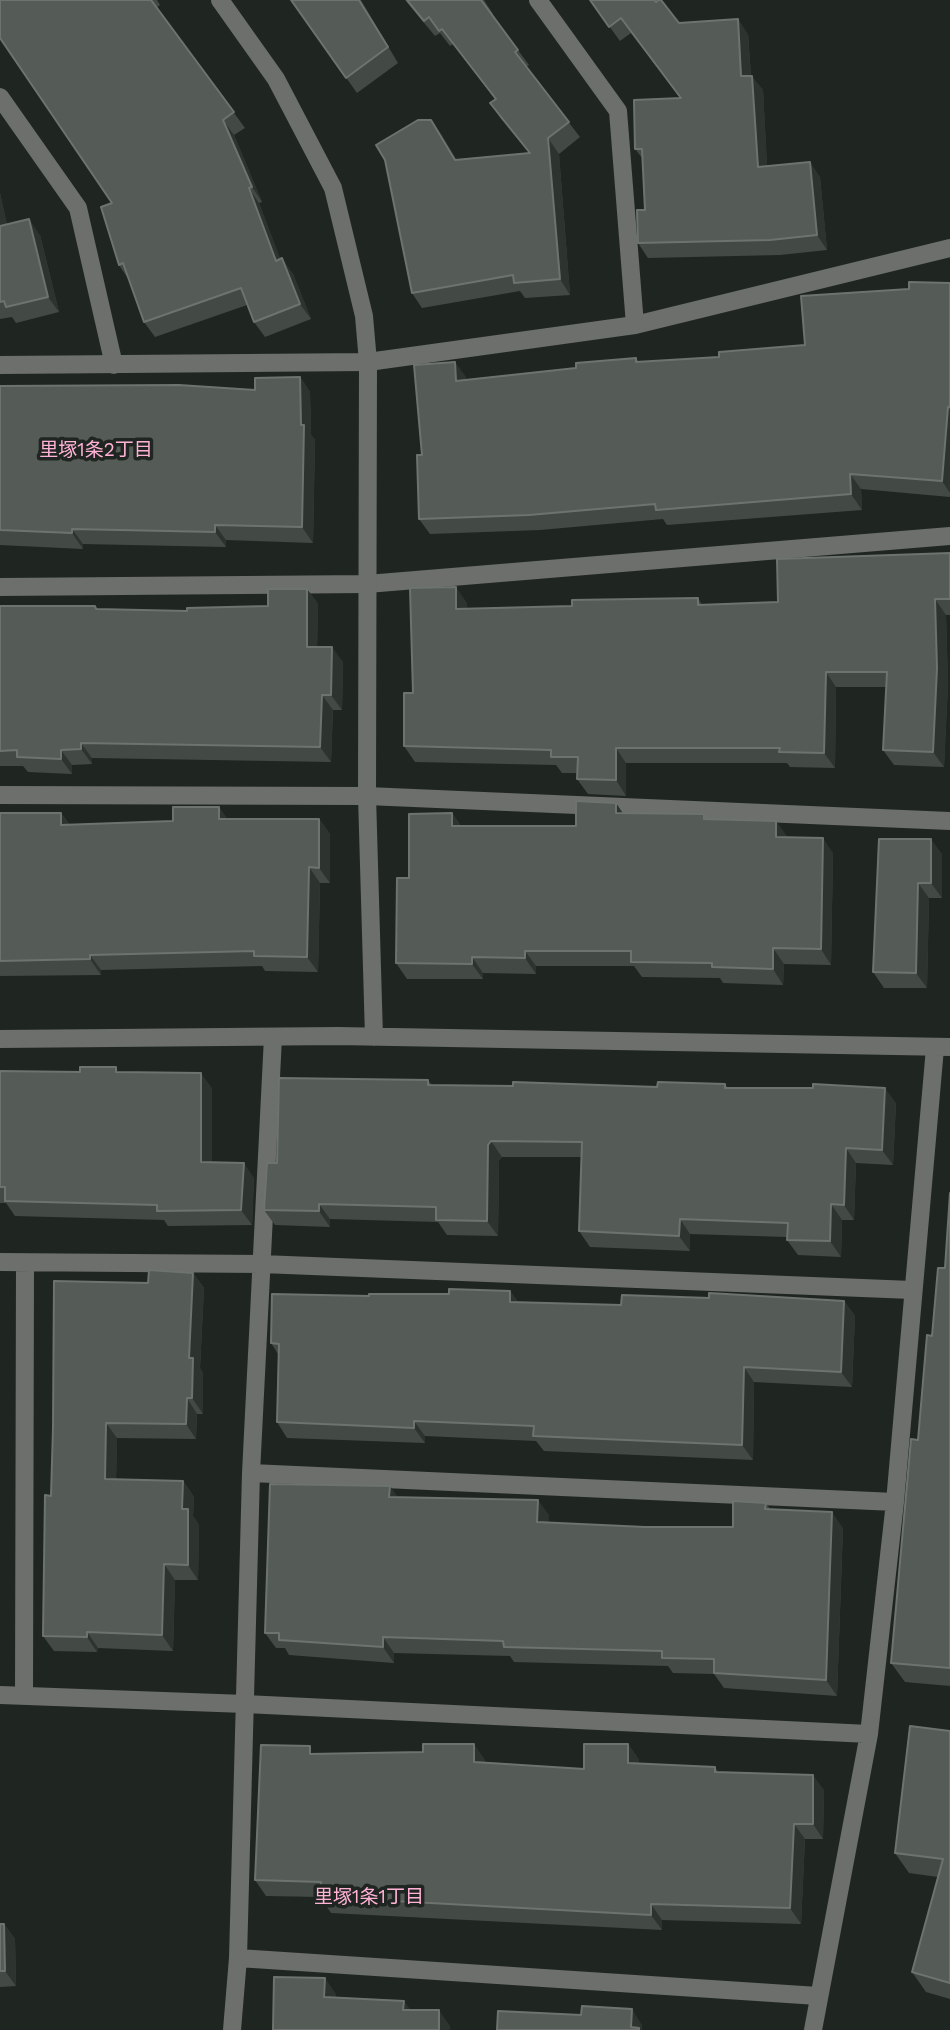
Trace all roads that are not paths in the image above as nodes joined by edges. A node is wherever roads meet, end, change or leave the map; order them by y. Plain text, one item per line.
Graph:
1 (220, 0) edge
2 (538, 0) edge
3 (0, 97) edge
4 (950, 248) edge
5 (635, 325) junction
6 (369, 362) junction
7 (0, 365) edge
8 (114, 365) junction
9 (950, 536) edge
10 (368, 584) junction
11 (0, 587) edge
12 (0, 795) edge
13 (367, 796) junction
14 (950, 821) edge
15 (273, 1037) junction
16 (374, 1037) junction
17 (0, 1039) edge
18 (943, 1047) edge
19 (0, 1262) edge
20 (25, 1263) junction
21 (262, 1264) junction
22 (912, 1290) junction
23 (250, 1473) junction
24 (895, 1502) junction
25 (0, 1695) edge
26 (24, 1696) junction
27 (246, 1704) junction
28 (869, 1734) junction
29 (238, 1958) junction
30 (818, 1996) junction
31 (232, 2030) edge
32 (813, 2030) edge

1 - 6 street
2 - 5 street
3 - 8 street
4 - 5 street
5 - 6 street
6 - 8 street
6 - 10 street
7 - 8 street
9 - 10 street
10 - 11 street
10 - 13 street
12 - 13 street
13 - 14 street
13 - 16 street
15 - 16 street
15 - 17 street
15 - 21 street
16 - 18 street
18 - 22 street
19 - 20 street
20 - 21 street
20 - 26 street
21 - 22 street
21 - 23 street
22 - 24 street
23 - 24 street
23 - 27 street
24 - 28 street
25 - 26 street
26 - 27 street
27 - 28 street
27 - 29 street
28 - 30 street
29 - 30 street
29 - 31 street
30 - 32 street

